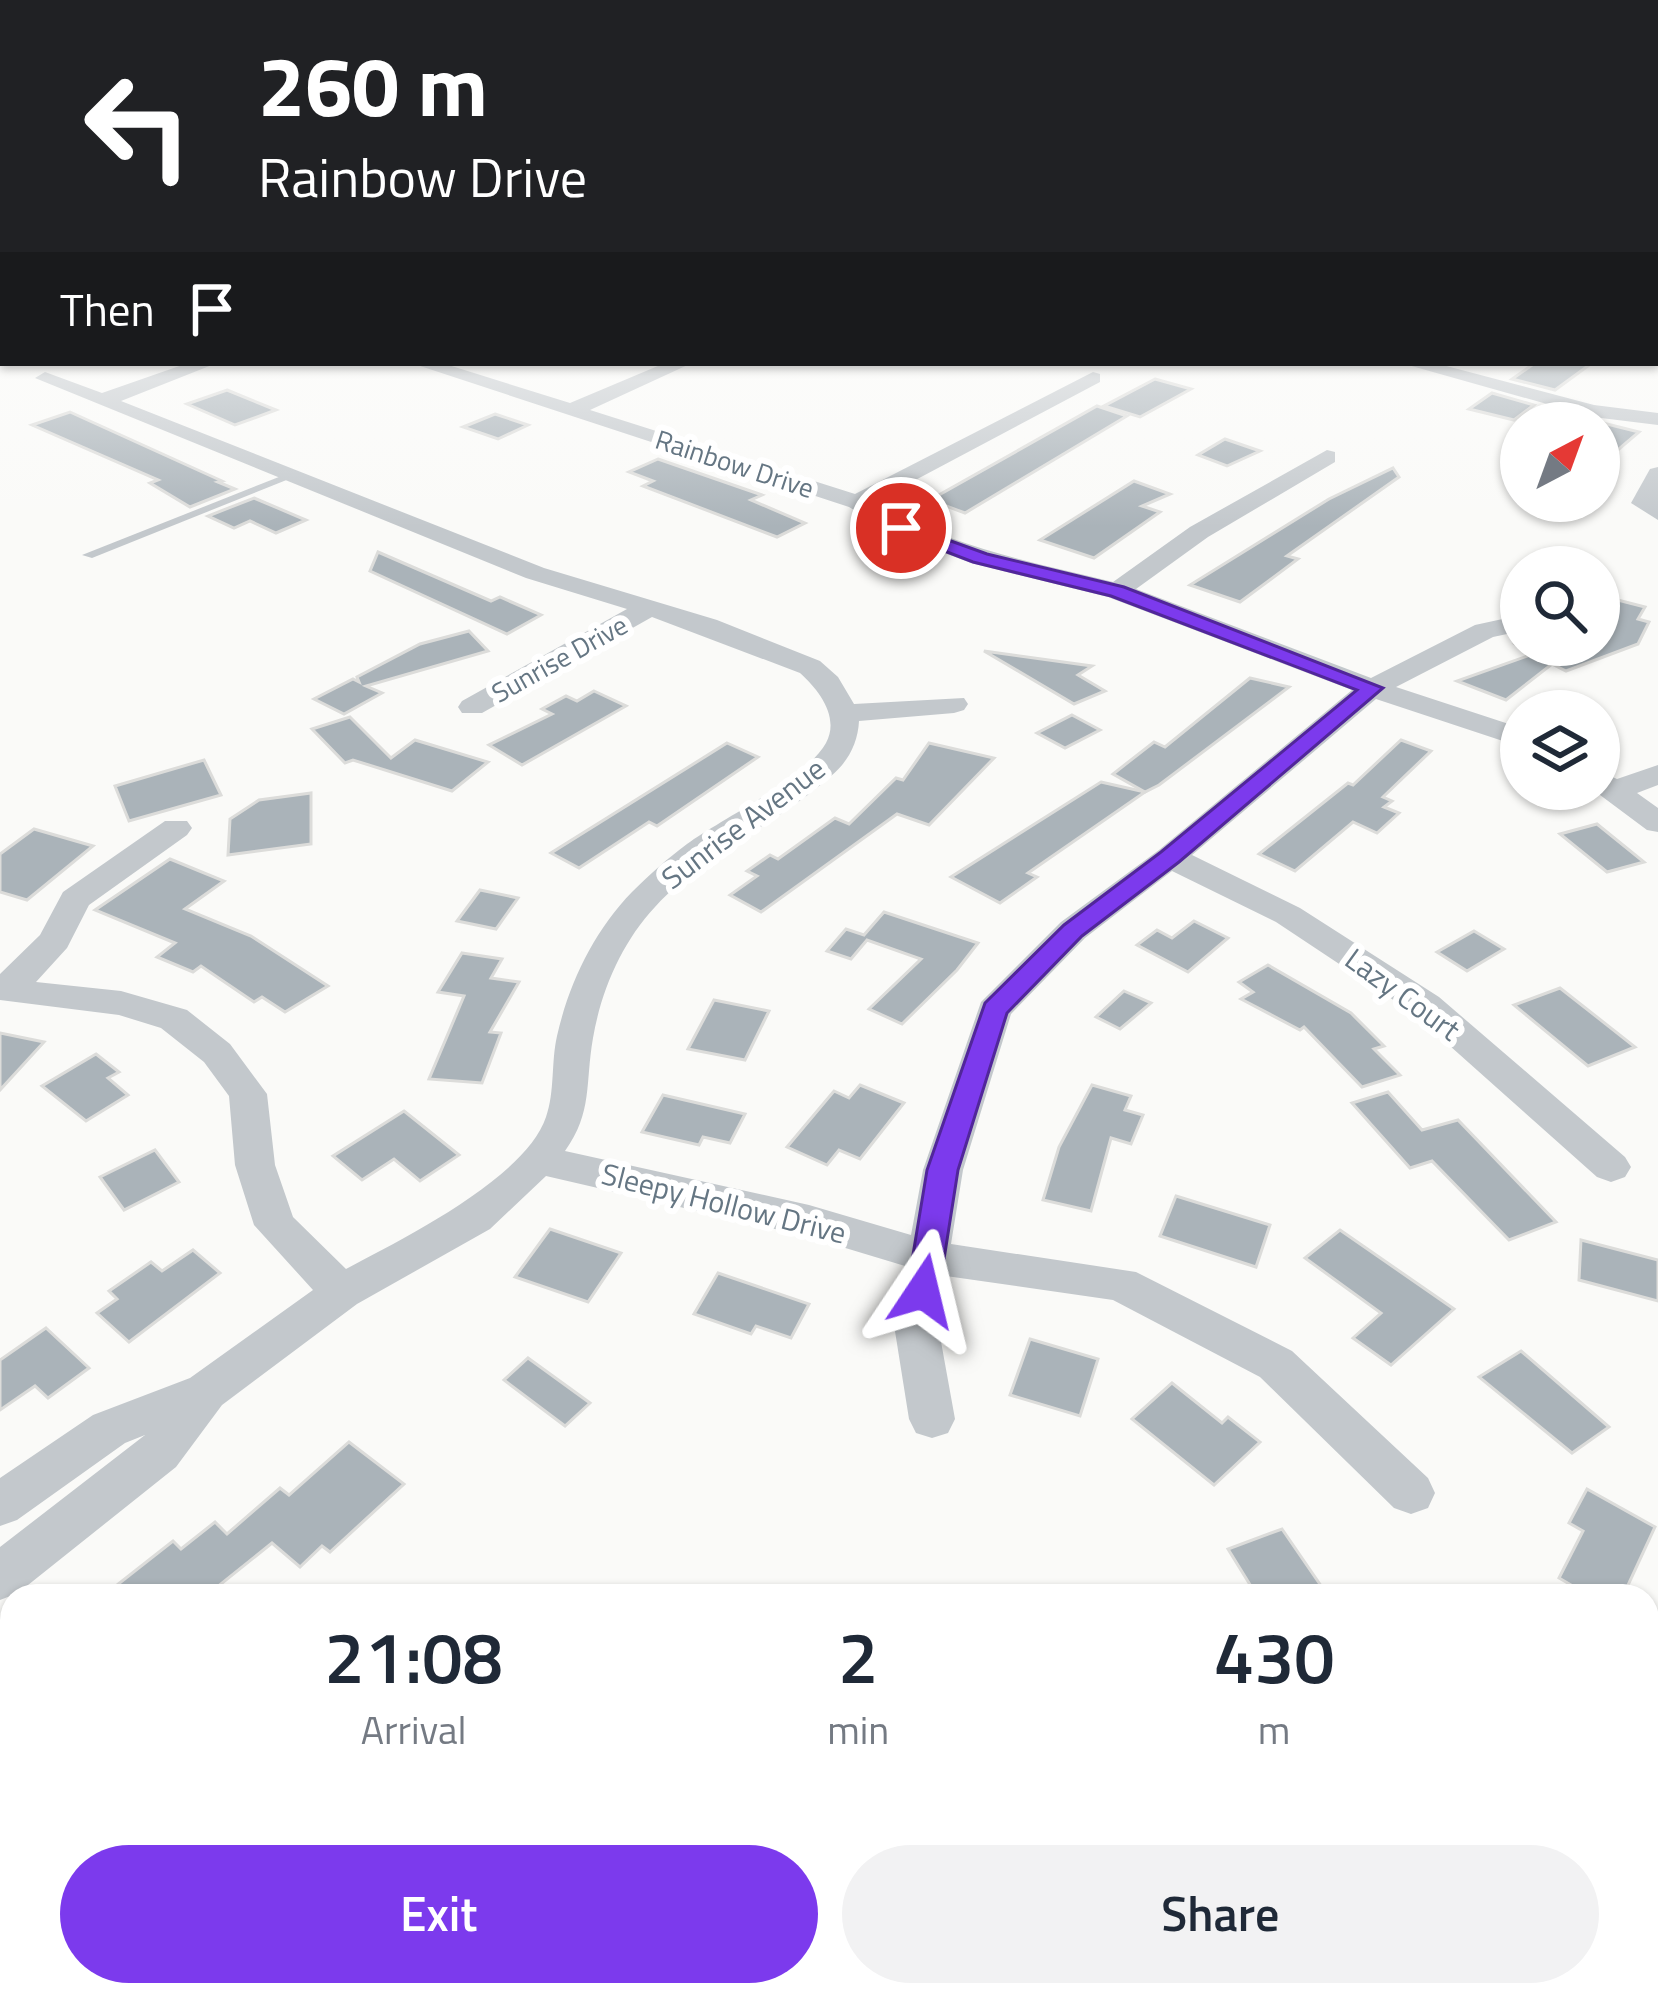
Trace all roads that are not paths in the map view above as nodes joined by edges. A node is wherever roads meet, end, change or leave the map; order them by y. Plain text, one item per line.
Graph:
1 (199, 366) edge
2 (430, 366) edge
3 (675, 366) edge
4 (1423, 366) edge
5 (1476, 366) edge
6 (1461, 376) junction
7 (1093, 377) dead end
8 (45, 378) dead end
9 (104, 400) junction
10 (570, 411) junction
11 (1658, 418) edge
12 (1327, 458) dead end
13 (1658, 474) edge
14 (292, 476) junction
15 (857, 502) junction
16 (1658, 513) edge
17 (88, 555) dead end
18 (1118, 591) junction
19 (647, 609) junction
20 (1500, 628) edge
21 (1372, 688) junction
22 (954, 704) dead end
23 (472, 707) dead end
24 (845, 714) junction
25 (1500, 731) edge
26 (1658, 774) edge
27 (1620, 782) edge
28 (1620, 794) edge
29 (1658, 823) edge
30 (176, 828) dead end
31 (1170, 857) junction
32 (4, 989) edge
33 (537, 1159) junction
34 (1611, 1167) dead end
35 (930, 1257) junction
36 (342, 1292) junction
37 (206, 1391) junction
38 (932, 1419) dead end
39 (1412, 1492) dead end
40 (0, 1505) edge
41 (0, 1577) edge

1 - 9 street
2 - 10 street, Rainbow Drive
3 - 10 street
4 - 6 street
5 - 6 street
6 - 11 street
7 - 15 street
8 - 9 street
9 - 14 street
10 - 15 street, Rainbow Drive
12 - 18 street
13 - 16 street
14 - 17 lane
14 - 19 street
15 - 18 street, Rainbow Drive
18 - 21 street, Rainbow Drive
19 - 23 street, Sunrise Drive
19 - 24 street
20 - 21 street
21 - 25 street, Rainbow Drive
21 - 31 street
22 - 24 street
24 - 33 street, Sunrise Avenue
26 - 27 street
28 - 29 street
30 - 32 street
31 - 34 street, Lazy Court
31 - 35 street
32 - 36 street
33 - 35 street, Sleepy Hollow Drive
33 - 36 street, Sunrise Avenue
35 - 38 street
35 - 39 street, Sleepy Hollow Drive
36 - 37 street, Sunrise Avenue
37 - 40 street, Sunrise Avenue
37 - 41 street, Sunrise Avenue

